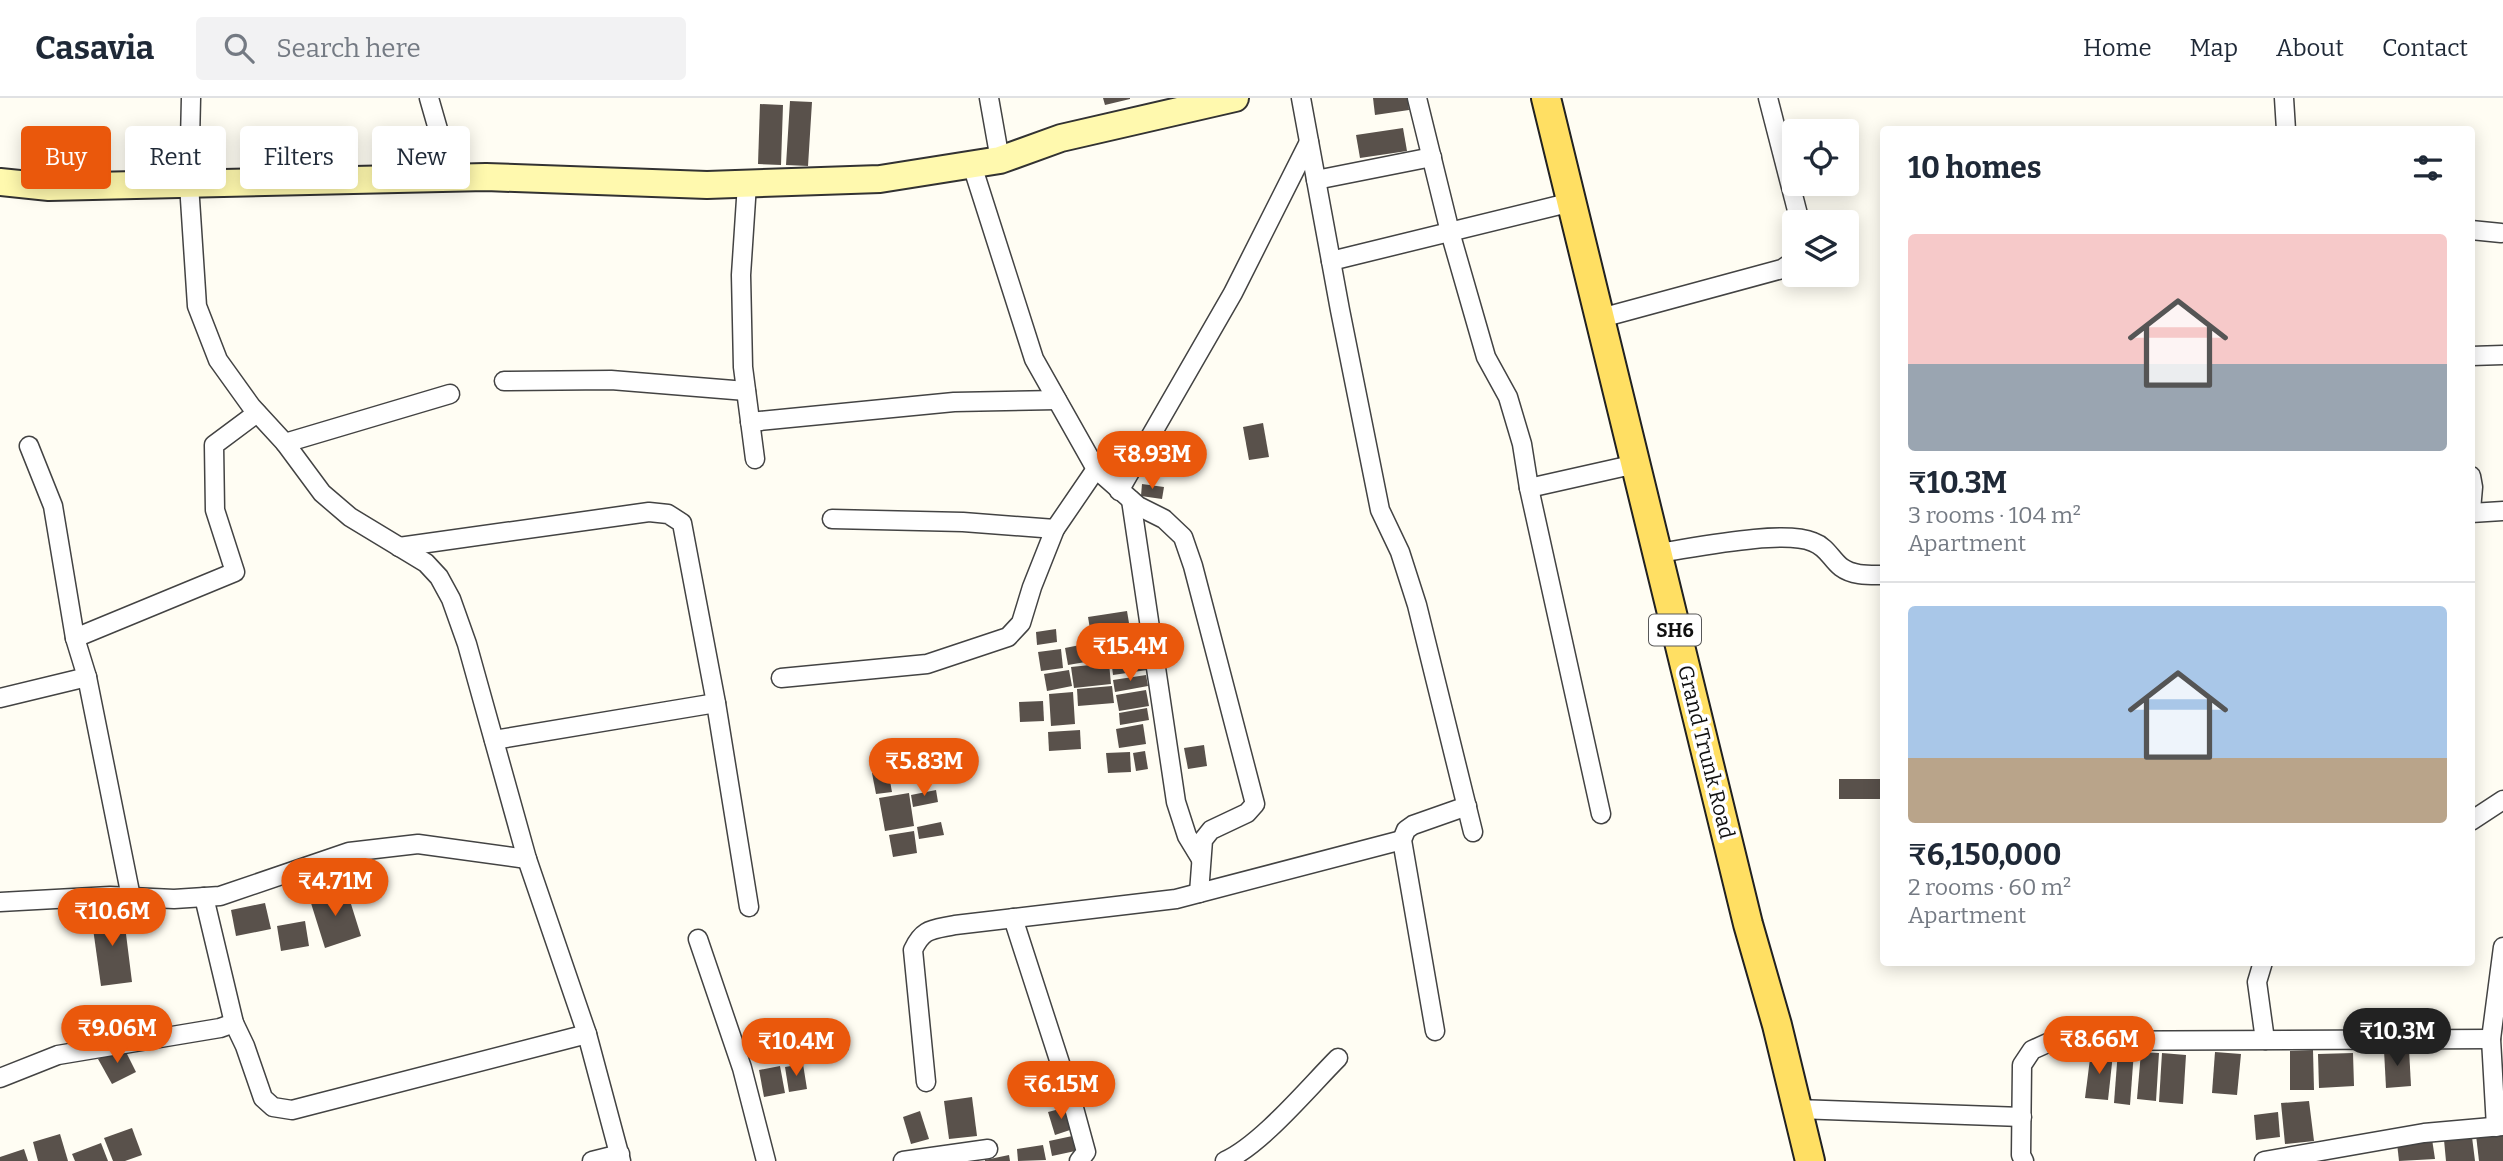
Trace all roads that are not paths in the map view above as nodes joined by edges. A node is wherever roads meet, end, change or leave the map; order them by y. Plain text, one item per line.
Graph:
1 (191, 98) edge
2 (429, 98) edge
3 (989, 98) edge
4 (1235, 98) edge
5 (1301, 98) edge
6 (1417, 98) edge
7 (1546, 98) edge
8 (1768, 98) edge
9 (2284, 98) edge
10 (190, 126) edge
11 (437, 126) edge
12 (2286, 126) edge
13 (1309, 142) junction
14 (1432, 157) junction
15 (1000, 160) junction
16 (972, 165) junction
17 (470, 178) edge
18 (372, 180) edge
19 (1316, 180) junction
20 (0, 182) edge
21 (226, 183) edge
22 (747, 184) junction
23 (125, 185) edge
24 (189, 189) edge
25 (1572, 202) junction
26 (1797, 210) edge
27 (2475, 230) edge
28 (1450, 232) junction
29 (2501, 233) dead end
30 (1331, 261) junction
31 (1782, 269) edge
32 (1601, 318) junction
33 (2503, 355) edge
34 (2475, 356) edge
35 (504, 381) dead end
36 (746, 391) junction
37 (450, 394) dead end
38 (1057, 400) junction
39 (257, 413) junction
40 (750, 422) junction
41 (285, 443) junction
42 (29, 446) dead end
43 (755, 459) dead end
44 (1636, 464) junction
45 (1096, 469) junction
46 (1529, 488) junction
47 (1125, 495) junction
48 (2503, 511) edge
49 (2475, 512) edge
50 (832, 519) dead end
51 (1055, 529) junction
52 (399, 547) junction
53 (1657, 553) junction
54 (1880, 575) edge
55 (75, 638) junction
56 (87, 677) junction
57 (781, 678) dead end
58 (0, 698) edge
59 (716, 703) junction
60 (494, 740) junction
61 (2503, 800) edge
62 (1467, 806) junction
63 (1601, 814) dead end
64 (2475, 818) edge
65 (1473, 832) dead end
66 (1402, 840) junction
67 (527, 859) junction
68 (1201, 859) junction
69 (1199, 893) junction
70 (131, 897) junction
71 (204, 897) junction
72 (0, 902) edge
73 (750, 907) dead end
74 (1013, 918) junction
75 (698, 939) dead end
76 (2503, 947) edge
77 (2262, 966) edge
78 (234, 1023) junction
79 (1435, 1031) dead end
80 (587, 1034) junction
81 (2491, 1039) junction
82 (2265, 1040) junction
83 (1338, 1058) dead end
84 (0, 1078) edge
85 (926, 1082) dead end
86 (1797, 1109) junction
87 (2022, 1116) junction
88 (2499, 1127) edge
89 (988, 1149) dead end
90 (621, 1158) edge
91 (592, 1161) edge
92 (766, 1161) edge
93 (903, 1161) edge
94 (1079, 1161) edge
95 (1225, 1161) edge
96 (1810, 1161) edge
97 (2024, 1161) edge
98 (2264, 1161) edge

1 - 10 street
2 - 11 street
3 - 15 street
4 - 15 street
5 - 13 street
6 - 14 street
7 - 25 main road, Grand Trunk Road / SH6
8 - 26 street
9 - 12 street
13 - 19 street
13 - 47 street
14 - 19 street
14 - 28 street
15 - 16 street
16 - 22 street
16 - 38 street
17 - 22 street
18 - 21 street
19 - 30 street
20 - 23 street
22 - 36 street
24 - 39 street
25 - 28 street
25 - 32 main road, Grand Trunk Road / SH6
27 - 29 street
28 - 30 street
28 - 46 street
30 - 62 street
31 - 32 street
32 - 44 main road, Grand Trunk Road / SH6
33 - 34 street
35 - 36 street
36 - 40 street
37 - 41 street
38 - 40 street
38 - 45 street
39 - 41 street
39 - 55 street
40 - 43 street
41 - 52 street
42 - 55 street
44 - 46 street
44 - 53 main road, Grand Trunk Road / SH6
45 - 47 street
45 - 51 street
46 - 63 street
47 - 68 street
47 - 68 street
48 - 49 street
50 - 51 street
51 - 57 street
52 - 59 street
52 - 60 street
53 - 54 street
53 - 86 main road, Grand Trunk Road / SH6
55 - 56 street
56 - 58 street
56 - 70 street
59 - 60 street
59 - 73 street
60 - 67 street
61 - 64 street
62 - 65 street
62 - 66 street
66 - 69 street
66 - 79 street
67 - 71 street
67 - 80 street
68 - 69 street
69 - 74 street
70 - 71 street
70 - 72 street
71 - 78 street
74 - 85 street
74 - 94 street
75 - 92 street
76 - 81 street
77 - 82 street
78 - 80 street
78 - 84 street
80 - 90 street
81 - 82 street
81 - 88 street
82 - 87 street
83 - 95 street
86 - 87 street
86 - 96 main road, Grand Trunk Road / SH6
87 - 97 street
88 - 98 street
89 - 93 street
90 - 91 street

